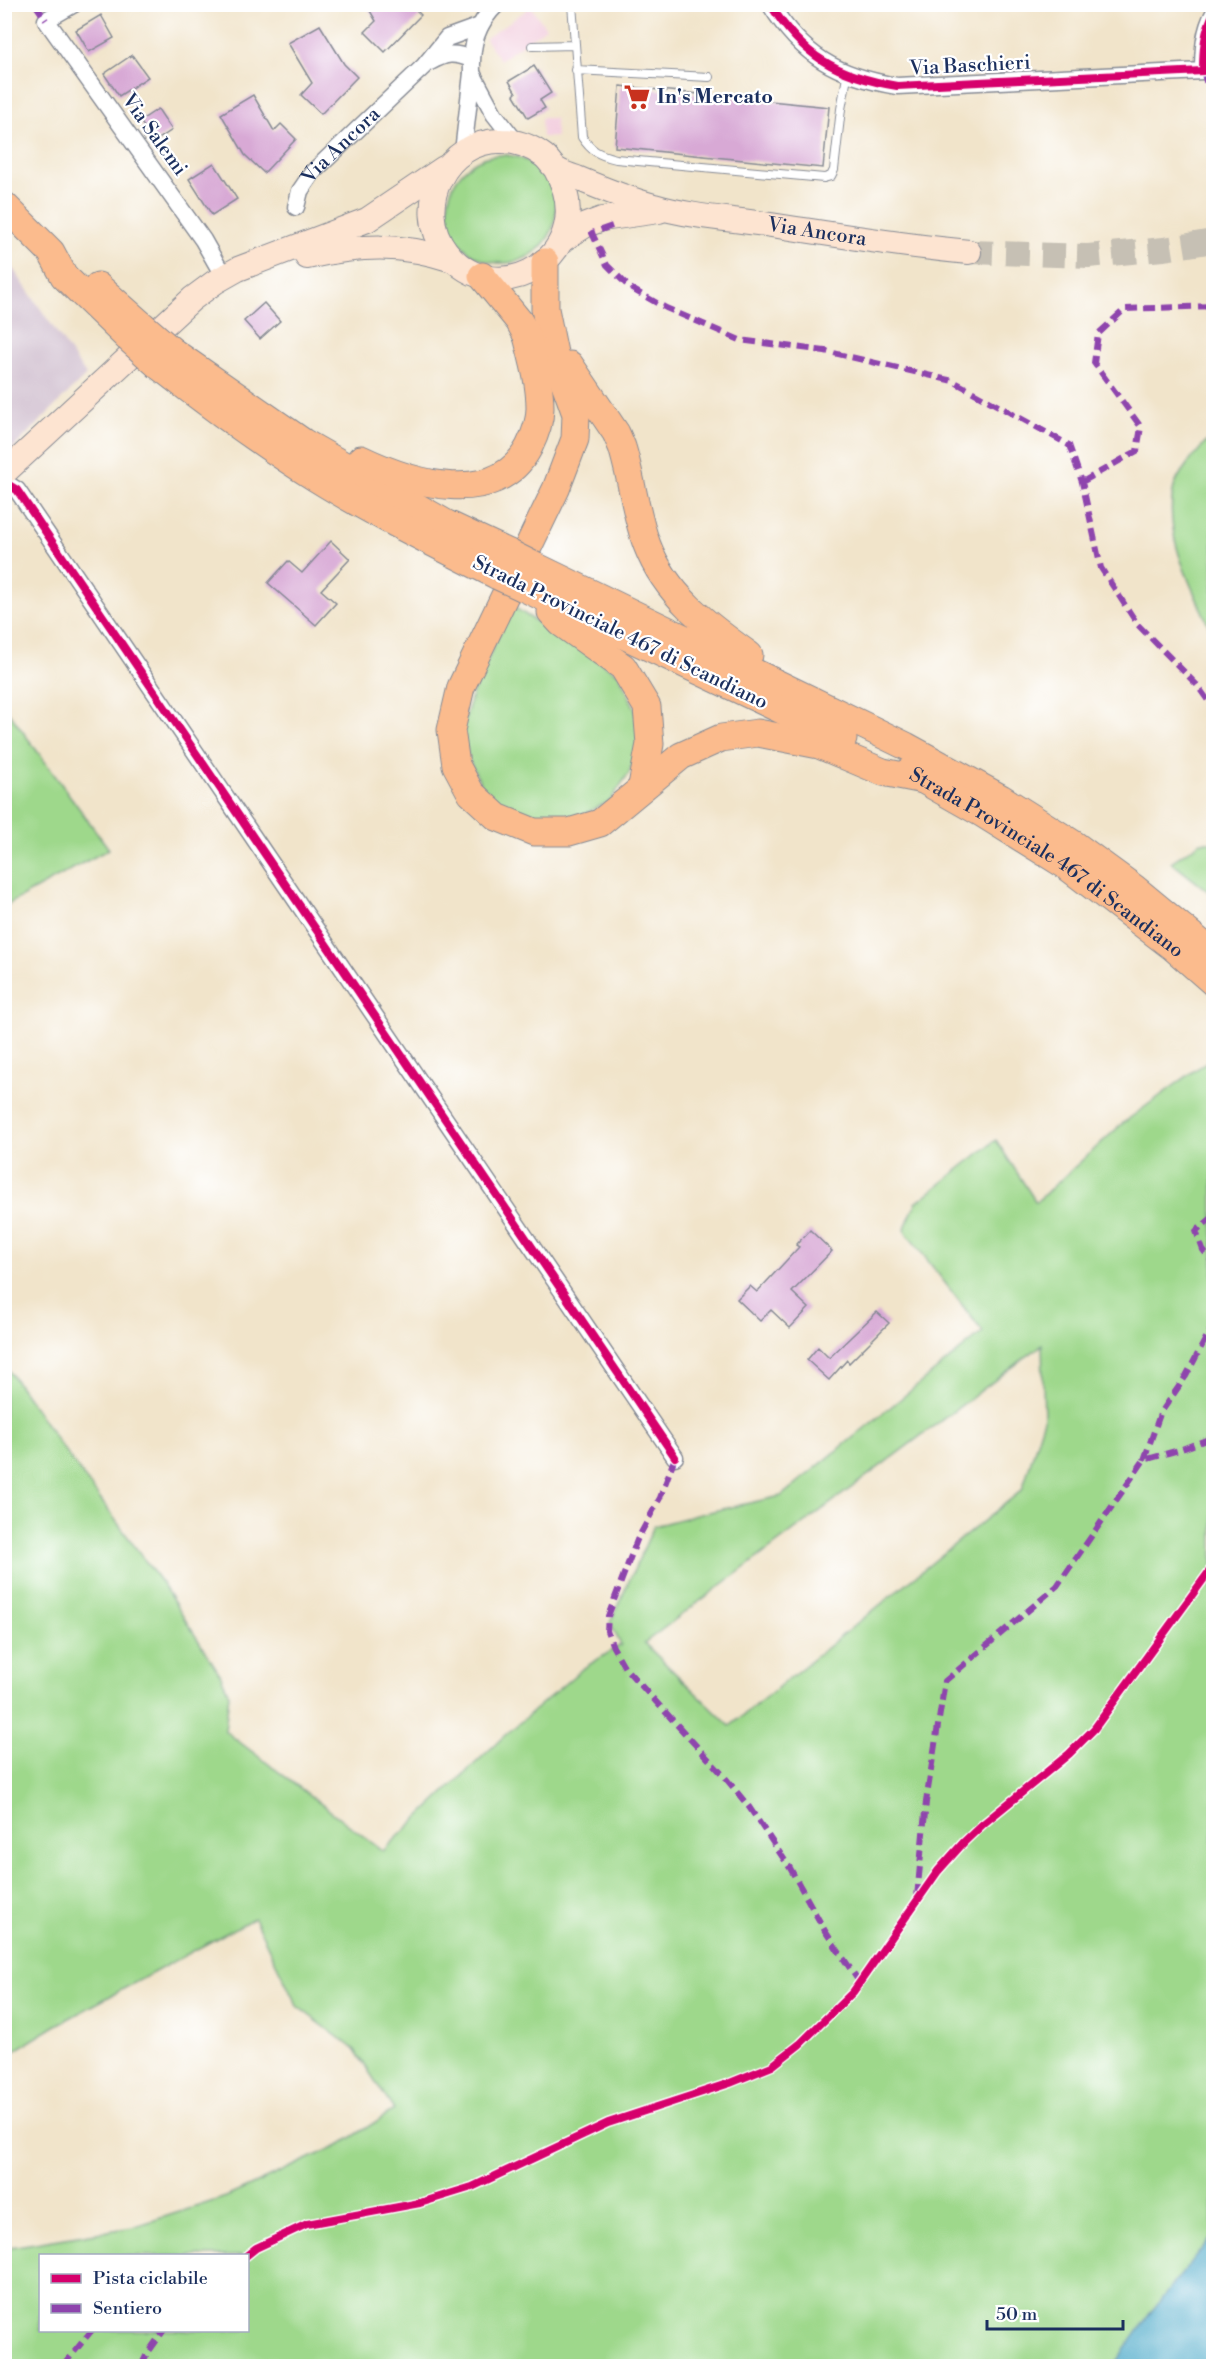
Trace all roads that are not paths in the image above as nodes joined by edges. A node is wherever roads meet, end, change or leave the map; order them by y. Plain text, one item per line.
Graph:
1 (74, 4) edge
2 (497, 4) edge
3 (572, 4) edge
4 (770, 4) edge
5 (1214, 14) edge
6 (480, 26) junction
7 (574, 45) junction
8 (532, 46) dead end
9 (424, 66) junction
10 (472, 66) junction
11 (576, 70) junction
12 (848, 72) junction
13 (709, 77) dead end
14 (516, 142) junction
15 (454, 159) junction
16 (556, 170) junction
17 (4, 205) edge
18 (296, 207) dead end
19 (666, 210) junction
20 (562, 240) junction
21 (969, 252) tunnel mouth
22 (453, 260) junction
23 (544, 262) junction
24 (482, 276) junction
25 (224, 277) junction
26 (545, 309) junction
27 (527, 336) junction
28 (166, 358) junction
29 (303, 442) junction
30 (4, 474) edge
31 (561, 477) junction
32 (4, 482) edge
33 (503, 564) junction
34 (531, 583) junction
35 (796, 691) junction
36 (924, 780) junction
37 (642, 786) junction
38 (1214, 954) edge
39 (1214, 983) edge
40 (675, 1457) dead end

1 - 25 street, Via Salemi
2 - 6 street
3 - 7 lane
4 - 12 street, Via Baschieri
5 - 12 street, Via Baschieri
6 - 9 street, Via Ancora
6 - 10 street
7 - 8 lane
7 - 11 lane
9 - 10 street, Via Ancora
9 - 18 street, Via Ancora
10 - 14 street
10 - 15 street
11 - 12 lane
11 - 13 lane
14 - 15 main road
14 - 16 main road
15 - 22 main road
15 - 25 main road
16 - 19 main road
16 - 20 main road
17 - 28 main road, Strada Provinciale 467 di Scandiano, bridge
19 - 20 main road
19 - 21 main road, Via Ancora
20 - 23 main road
22 - 24 main road
22 - 25 main road
23 - 24 main road
23 - 26 main road
24 - 27 main road
25 - 30 main road
26 - 31 main road
26 - 35 main road
27 - 29 main road
27 - 31 main road
28 - 29 main road, Strada Provinciale 467 di Scandiano
28 - 33 main road, Strada Provinciale 467 di Scandiano
29 - 33 main road, Strada Provinciale 467 di Scandiano
31 - 37 main road
32 - 40 street
33 - 34 main road, Strada Provinciale 467 di Scandiano, bridge
34 - 35 main road, Strada Provinciale 467 di Scandiano
34 - 36 main road, Strada Provinciale 467 di Scandiano
34 - 37 main road
35 - 38 main road, Strada Provinciale 467 di Scandiano
36 - 37 main road
36 - 39 main road, Strada Provinciale 467 di Scandiano

